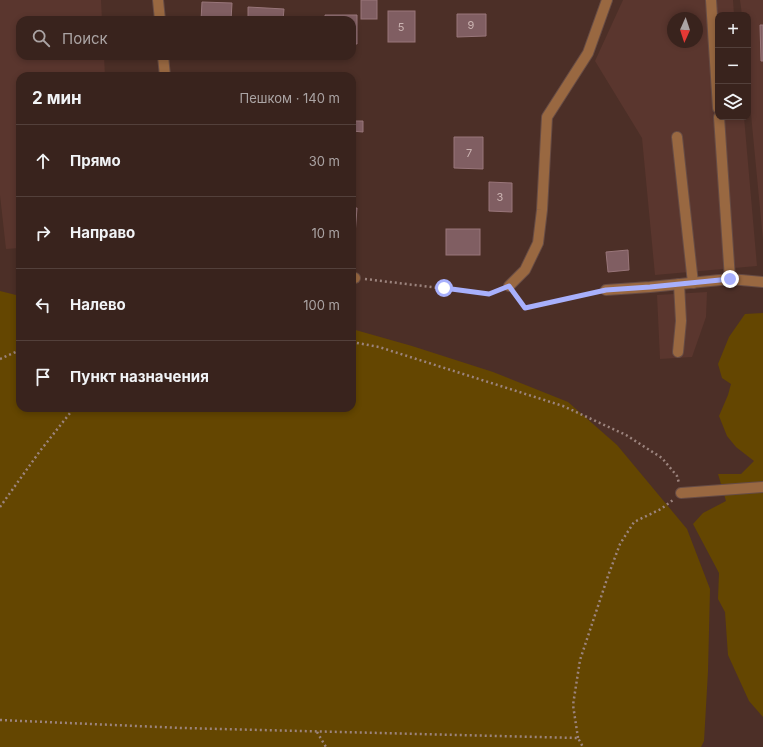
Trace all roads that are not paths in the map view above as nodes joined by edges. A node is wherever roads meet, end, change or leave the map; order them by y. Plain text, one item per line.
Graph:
1 (158, 0) edge
2 (606, 0) edge
3 (710, 0) edge
4 (160, 16) edge
5 (163, 60) edge
6 (165, 72) edge
7 (716, 84) edge
8 (719, 120) edge
9 (677, 137) dead end
10 (730, 279) junction
11 (763, 282) edge
12 (692, 283) junction
13 (679, 284) junction
14 (509, 286) road end
15 (606, 290) road end
16 (678, 352) dead end
17 (763, 487) edge
18 (681, 493) road end

1 - 4 lane
2 - 14 lane
3 - 7 lane
5 - 6 lane
8 - 10 lane
9 - 12 lane
10 - 11 lane
10 - 12 lane
12 - 13 lane
13 - 15 lane
13 - 16 lane
17 - 18 lane

